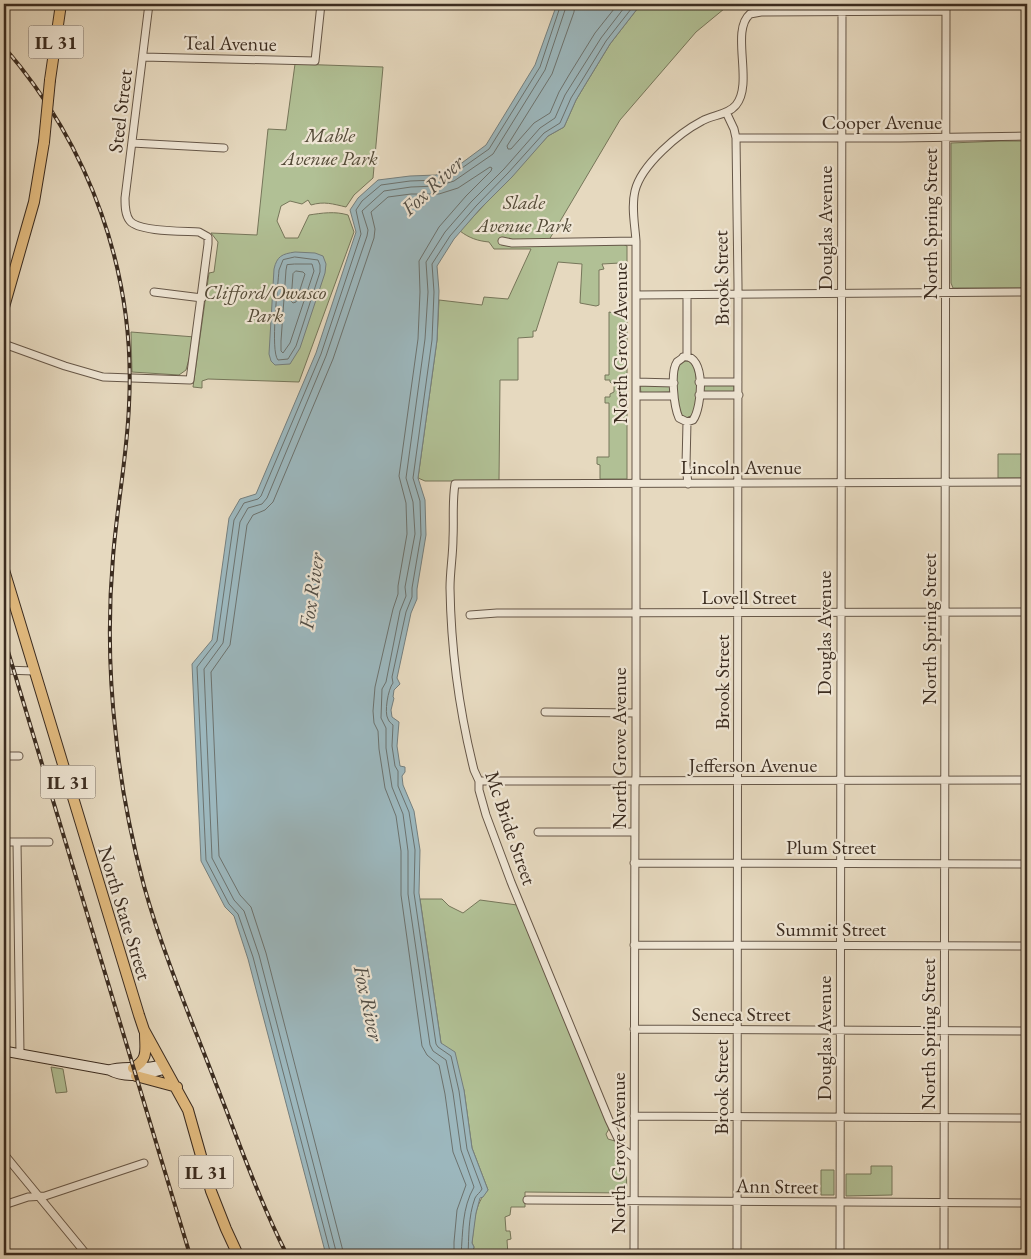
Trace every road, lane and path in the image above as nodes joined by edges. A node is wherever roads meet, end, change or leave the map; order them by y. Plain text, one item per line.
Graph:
1 (62, 4) edge
2 (149, 4) edge
3 (321, 4) edge
4 (946, 8) edge
5 (842, 12) junction
6 (143, 57) junction
7 (726, 112) junction
8 (1027, 136) edge
9 (736, 138) junction
10 (842, 138) junction
11 (946, 138) junction
12 (132, 142) junction
13 (224, 148) dead end
14 (502, 240) dead end
15 (636, 240) junction
16 (154, 292) dead end
17 (1027, 292) edge
18 (946, 293) junction
19 (841, 294) junction
20 (636, 295) junction
21 (687, 295) junction
22 (738, 295) junction
23 (202, 298) junction
24 (4, 307) edge
25 (4, 344) edge
26 (687, 357) junction
27 (636, 382) junction
28 (699, 382) junction
29 (738, 382) junction
30 (674, 383) junction
31 (699, 395) junction
32 (738, 395) junction
33 (636, 396) junction
34 (674, 396) junction
35 (687, 422) junction
36 (1027, 482) edge
37 (455, 484) joint
38 (636, 484) junction
39 (688, 484) junction
40 (738, 484) junction
41 (841, 484) junction
42 (946, 484) junction
43 (4, 570) edge
44 (946, 612) junction
45 (1027, 612) edge
46 (636, 613) junction
47 (738, 613) junction
48 (841, 613) junction
49 (470, 614) dead end
50 (4, 670) edge
51 (34, 670) junction
52 (545, 712) dead end
53 (636, 713) junction
54 (4, 756) edge
55 (18, 756) dead end
56 (944, 780) junction
57 (1027, 780) edge
58 (479, 781) junction
59 (636, 781) junction
60 (738, 781) junction
61 (841, 781) junction
62 (538, 832) dead end
63 (634, 832) junction
64 (4, 842) edge
65 (17, 842) junction
66 (49, 842) dead end
67 (634, 863) junction
68 (738, 863) junction
69 (841, 863) junction
70 (944, 863) junction
71 (1027, 864) edge
72 (634, 945) junction
73 (737, 945) junction
74 (841, 946) junction
75 (945, 946) junction
76 (1027, 946) edge
77 (634, 1029) junction
78 (144, 1030) junction
79 (738, 1030) junction
80 (840, 1030) junction
81 (944, 1030) junction
82 (1027, 1031) edge
83 (4, 1051) edge
84 (20, 1054) junction
85 (164, 1066) junction
86 (135, 1072) junction
87 (177, 1087) junction
88 (634, 1116) junction
89 (737, 1117) junction
90 (841, 1117) junction
91 (944, 1118) junction
92 (1027, 1118) edge
93 (4, 1154) edge
94 (634, 1158) junction
95 (144, 1164) dead end
96 (39, 1198) junction
97 (527, 1200) dead end
98 (634, 1201) junction
99 (737, 1201) junction
100 (840, 1202) junction
101 (944, 1202) junction
102 (1027, 1203) edge
103 (4, 1205) edge
104 (4, 1243) edge
105 (6, 1255) edge
106 (87, 1255) edge
107 (238, 1255) edge
108 (634, 1255) edge
109 (737, 1255) edge
110 (840, 1255) edge
111 (944, 1255) edge

1 - 24 main road, IL 31, bridge
2 - 6 street, Steel Street
3 - 6 street, Teal Avenue
4 - 5 street
4 - 11 street, North Spring Street
5 - 7 street
5 - 10 street, Douglas Avenue
6 - 12 street, Steel Street
7 - 9 street, Brook Street
7 - 15 street, North Grove Avenue
8 - 11 street, Cooper Avenue
9 - 10 street, Cooper Avenue
9 - 22 street, Brook Street
10 - 11 street, Cooper Avenue
10 - 19 street, Douglas Avenue
11 - 18 street, North Spring Street
12 - 13 street
12 - 23 street, Steel Street
14 - 15 street
15 - 20 street, North Grove Avenue
16 - 23 street
17 - 18 street
18 - 19 street
18 - 42 street, North Spring Street
19 - 22 street
19 - 41 street, Douglas Avenue
20 - 21 street
20 - 27 street, North Grove Avenue
21 - 22 street
21 - 26 street
22 - 29 street, Brook Street
23 - 25 street
26 - 28 street
26 - 30 street
27 - 30 street
27 - 33 street, North Grove Avenue
28 - 29 street
28 - 31 street
29 - 32 street, Brook Street
30 - 34 street
31 - 32 street
31 - 35 street
32 - 40 street, Brook Street
33 - 34 street
33 - 38 street, North Grove Avenue
34 - 35 street
35 - 39 street
36 - 42 street, Lincoln Avenue
37 - 38 street, Lincoln Avenue
37 - 58 street, Mc Bride Street
38 - 39 street, Lincoln Avenue
38 - 46 street, North Grove Avenue
39 - 40 street, Lincoln Avenue
40 - 41 street, Lincoln Avenue
40 - 47 street, Brook Street
41 - 42 street, Lincoln Avenue
41 - 48 street, Douglas Avenue
42 - 44 street, North Spring Street
43 - 51 main road, North State Street / IL 31
44 - 45 street, Lovell Street
44 - 48 street, Lovell Street
44 - 56 street, North Spring Street
46 - 47 street, Lovell Street
46 - 49 street, Lovell Street
46 - 53 street, North Grove Avenue
47 - 48 street, Lovell Street
47 - 60 street, Brook Street
48 - 61 street, Douglas Avenue
50 - 51 street
51 - 78 main road, North State Street / IL 31
52 - 53 street
53 - 59 street, North Grove Avenue
54 - 55 street
56 - 57 street, Jefferson Avenue
56 - 61 street, Jefferson Avenue
56 - 70 street, North Spring Street
58 - 59 street, Jefferson Avenue
58 - 94 street, Mc Bride Street
59 - 60 street, Jefferson Avenue
59 - 63 street, North Grove Avenue
60 - 61 street, Jefferson Avenue
60 - 68 street, Brook Street
61 - 69 street, Douglas Avenue
62 - 63 street
63 - 67 street, North Grove Avenue
64 - 65 street
65 - 66 street
65 - 84 street
67 - 68 street, Plum Street
67 - 72 street, North Grove Avenue
68 - 69 street, Plum Street
68 - 73 street, Brook Street
69 - 70 street, Plum Street
69 - 74 street, Douglas Avenue
70 - 71 street, Plum Street
70 - 75 street, North Spring Street
72 - 73 street, Summit Street
72 - 77 street, North Grove Avenue
73 - 74 street, Summit Street
73 - 79 street, Brook Street
74 - 75 street, Summit Street
74 - 80 street, Douglas Avenue
75 - 76 street, Summit Street
75 - 81 street, North Spring Street
77 - 79 street, Seneca Street
77 - 88 street, North Grove Avenue
78 - 85 main road, North State Street / IL 31
78 - 86 main road
79 - 80 street, Seneca Street
79 - 89 street, Brook Street
80 - 81 street, Seneca Street
80 - 90 street, Douglas Avenue
81 - 82 street, Seneca Street
81 - 91 street, North Spring Street
83 - 84 street
84 - 86 street
85 - 86 street
85 - 87 main road, North State Street / IL 31
86 - 87 main road
87 - 107 main road, North State Street / IL 31
88 - 89 street
88 - 94 street, North Grove Avenue
89 - 90 street
89 - 99 street, Brook Street
90 - 91 street
90 - 100 street, Douglas Avenue
91 - 92 street
91 - 101 street, North Spring Street
93 - 96 street
94 - 98 street, North Grove Avenue
95 - 96 street
96 - 103 street
96 - 106 street
97 - 98 street, Ann Street
98 - 99 street, Ann Street
98 - 108 street, North Grove Avenue
99 - 100 street, Ann Street
99 - 109 street, Brook Street
100 - 101 street, Ann Street
100 - 110 street, Douglas Avenue
101 - 102 street, Ann Street
101 - 111 street, North Spring Street
104 - 105 street

